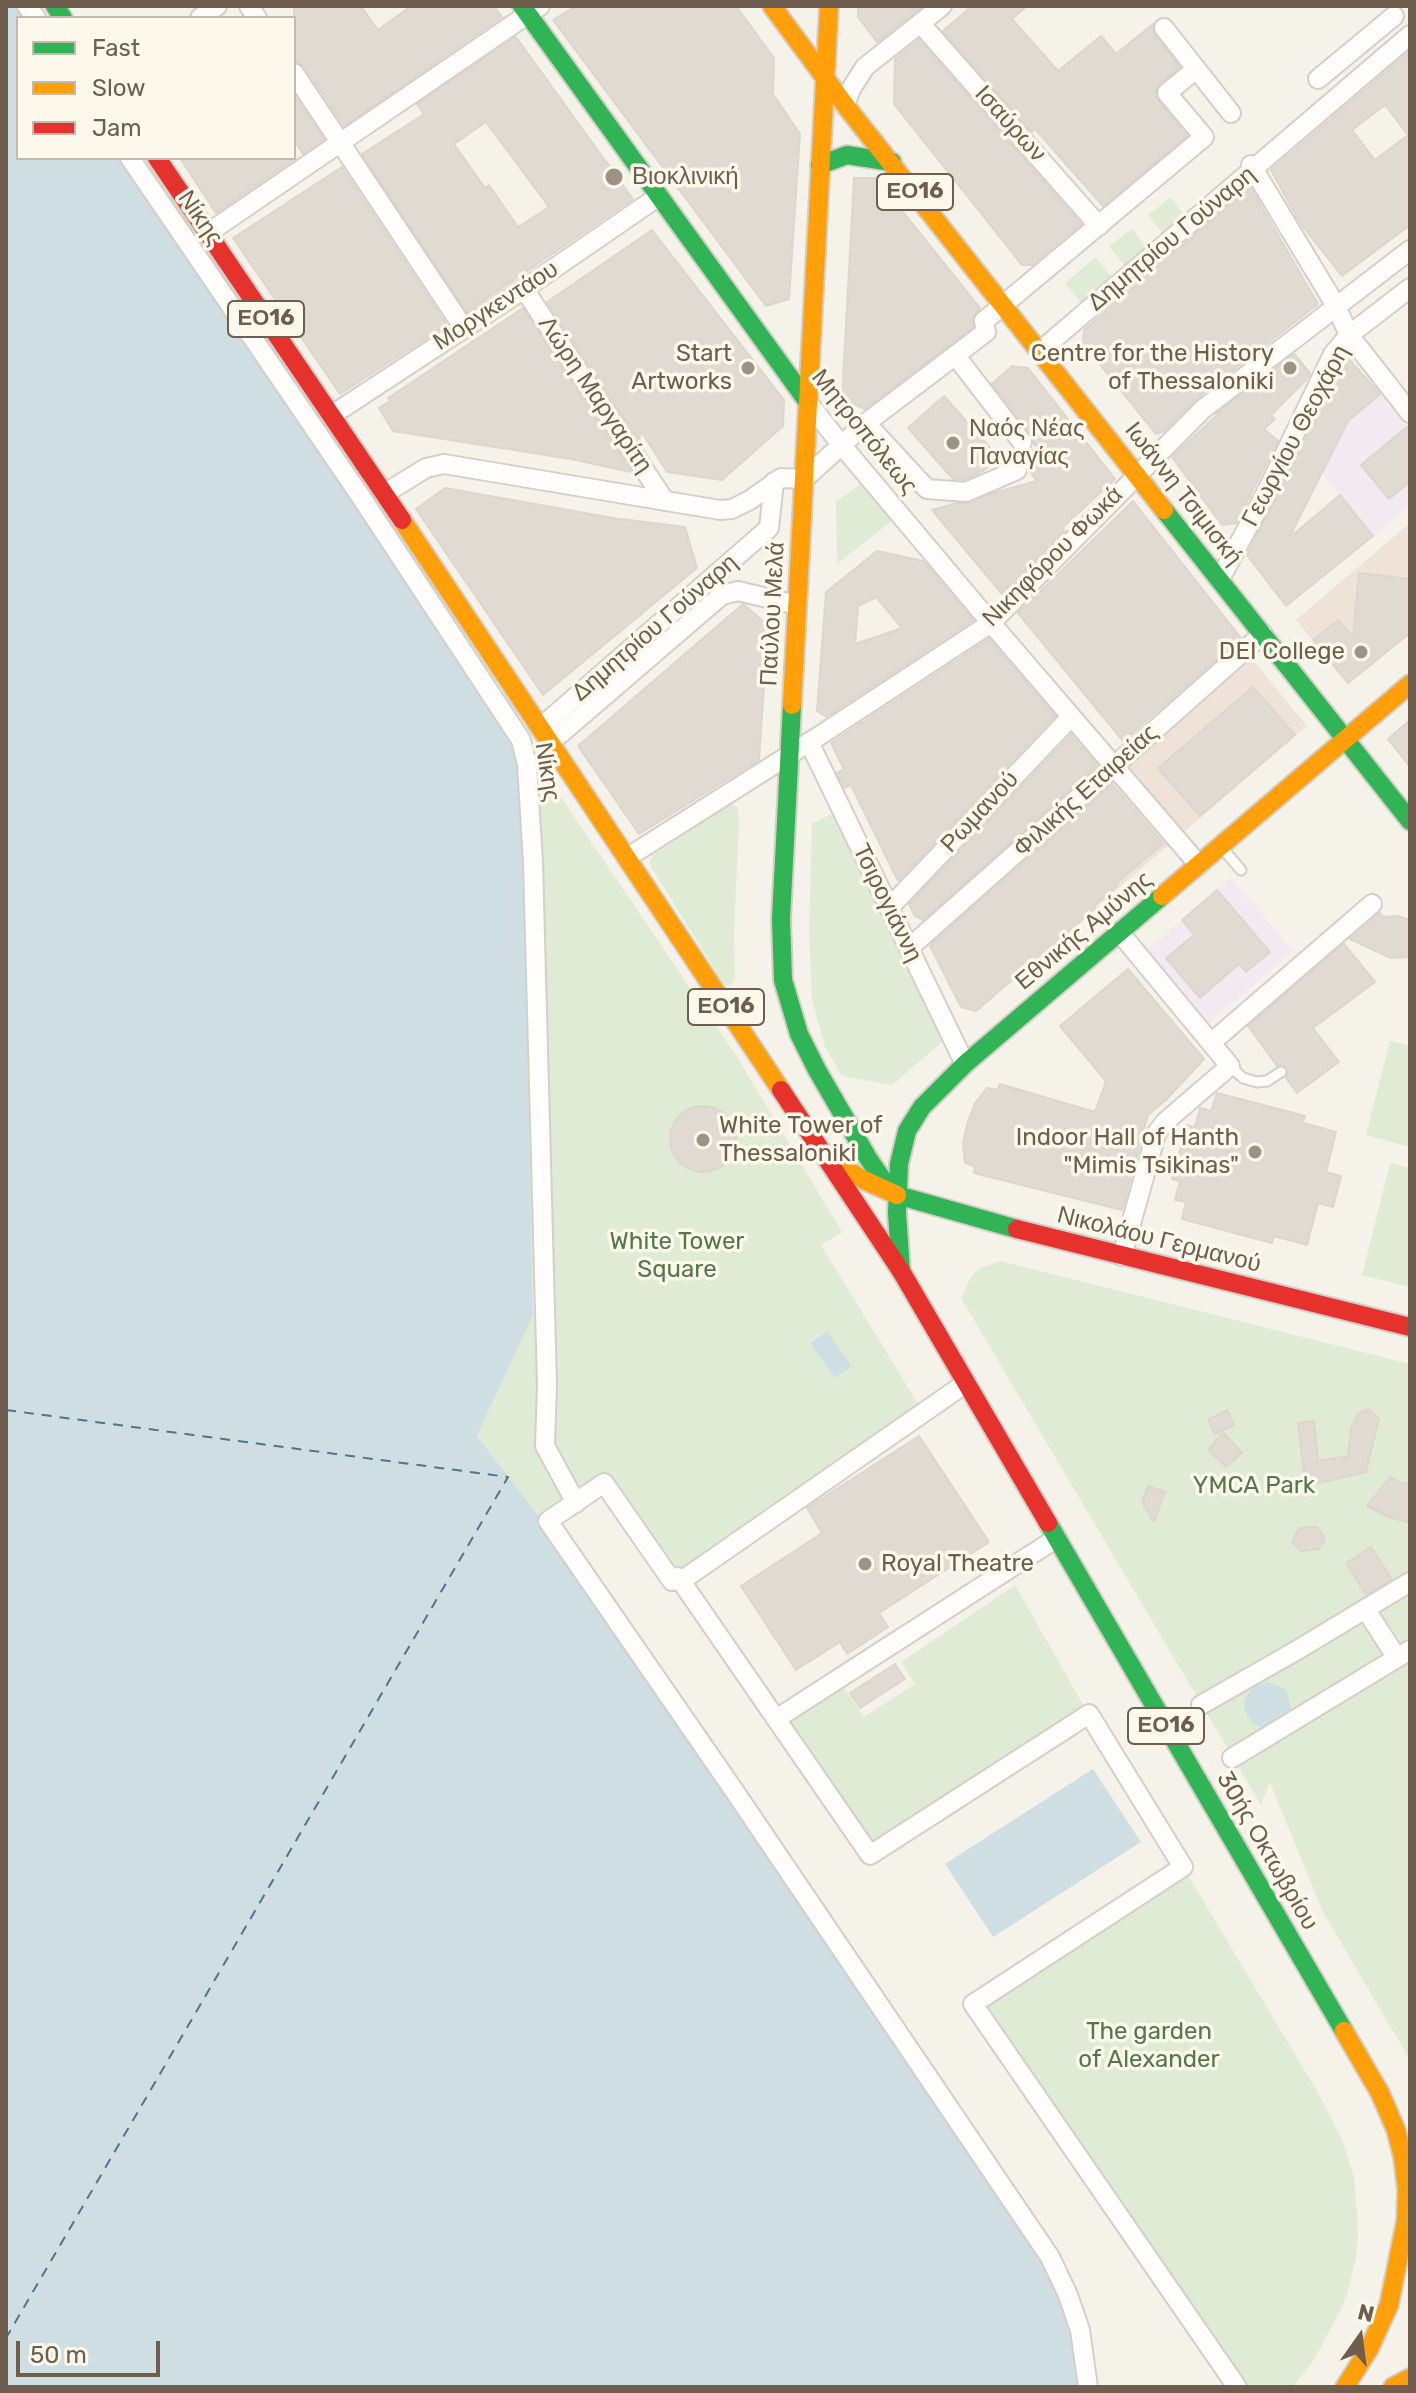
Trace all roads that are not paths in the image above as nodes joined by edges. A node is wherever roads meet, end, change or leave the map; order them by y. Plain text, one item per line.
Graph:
1 (772, 6) edge
2 (829, 6) edge
3 (942, 6) edge
4 (530, 9) edge
5 (1394, 16) dead end
6 (920, 23) junction
7 (1164, 28) dead end
8 (1410, 35) edge
9 (1196, 69) junction
10 (296, 76) edge
11 (825, 79) junction
12 (1318, 79) dead end
13 (845, 105) junction
14 (1231, 113) dead end
15 (341, 142) junction
16 (131, 160) edge
17 (158, 160) edge
18 (892, 162) junction
19 (820, 165) junction
20 (1253, 168) junction
21 (659, 196) junction
22 (1099, 226) junction
23 (208, 233) junction
24 (1410, 250) edge
25 (524, 289) junction
26 (1409, 290) edge
27 (1004, 305) junction
28 (1336, 306) junction
29 (463, 327) junction
30 (1349, 335) junction
31 (1040, 351) junction
32 (955, 355) junction
33 (807, 401) junction
34 (1410, 413) edge
35 (332, 415) junction
36 (866, 423) junction
37 (1022, 442) dead end
38 (841, 444) junction
39 (1017, 470) dead end
40 (1138, 474) junction
41 (804, 479) junction
42 (774, 482) junction
43 (384, 494) junction
44 (665, 501) junction
45 (1220, 579) junction
46 (797, 605) junction
47 (991, 623) junction
48 (1263, 634) junction
49 (1410, 684) edge
50 (1071, 717) junction
51 (546, 735) junction
52 (1346, 740) junction
53 (809, 742) junction
54 (789, 755) junction
55 (1113, 766) junction
56 (1410, 821) edge
57 (1221, 847) junction
58 (628, 857) junction
59 (1199, 865) junction
60 (1241, 870) dead end
61 (1372, 904) dead end
62 (889, 908) junction
63 (1120, 933) junction
64 (909, 948) junction
65 (1212, 1042) junction
66 (965, 1064) junction
67 (1230, 1066) junction
68 (1281, 1072) dead end
69 (824, 1154) junction
70 (897, 1195) junction
71 (1122, 1256) junction
72 (901, 1271) junction
73 (1410, 1327) edge
74 (966, 1383) junction
75 (576, 1503) junction
76 (1057, 1538) junction
77 (681, 1581) junction
78 (1410, 1582) edge
79 (1366, 1610) junction
80 (1403, 1654) edge
81 (1201, 1705) dead end
82 (776, 1719) junction
83 (1232, 1758) dead end
84 (1408, 2190) edge
85 (1408, 2220) edge
86 (1410, 2378) edge
87 (1088, 2387) edge
88 (1237, 2387) edge
89 (1345, 2387) edge
90 (1393, 2387) edge

1 - 11 main road, Ιωάννη Τσιμισκή / ΕΟ16
2 - 11 main road, Παύλου Μελά
3 - 6 street
4 - 15 street
4 - 21 main road, Μητροπόλεως
5 - 12 street
6 - 13 street
6 - 22 street, Ισαύρων
7 - 9 street
8 - 20 street, Δημητρίου Γούναρη
9 - 14 street
9 - 22 street
10 - 15 street
11 - 13 main road, Ιωάννη Τσιμισκή / ΕΟ16
11 - 19 main road, Παύλου Μελά
13 - 18 main road, Ιωάννη Τσιμισκή / ΕΟ16
15 - 23 street
15 - 29 street
16 - 75 street, Νίκης
17 - 23 main road, Νίκης / ΕΟ16
18 - 19 main road
18 - 27 main road, Ιωάννη Τσιμισκή / ΕΟ16
19 - 33 main road, Παύλου Μελά
20 - 28 street
20 - 31 street, Δημητρίου Γούναρη
21 - 25 street, Μοργκεντάου
21 - 33 main road, Μητροπόλεως
22 - 27 street
23 - 35 main road, Νίκης / ΕΟ16
24 - 28 street, Νικηφόρου Φωκά
25 - 29 street, Μοργκεντάου
25 - 44 street, Λώρη Μαργαρίτη
26 - 30 street, Γεωργίου Θεοχάρη
27 - 31 main road, Ιωάννη Τσιμισκή / ΕΟ16
27 - 32 street
28 - 30 street
28 - 40 street, Νικηφόρου Φωκά
29 - 35 street, Μοργκεντάου
30 - 34 street
30 - 45 street, Γεωργίου Θεοχάρη
31 - 40 main road, Ιωάννη Τσιμισκή / ΕΟ16
32 - 36 street
32 - 37 street
33 - 38 street, Μητροπόλεως
33 - 41 main road, Παύλου Μελά
35 - 43 main road, Νίκης / ΕΟ16
36 - 38 street
36 - 39 street
38 - 41 street
38 - 47 street, Μητροπόλεως
40 - 45 main road, Ιωάννη Τσιμισκή / ΕΟ16
40 - 47 street, Νικηφόρου Φωκά
41 - 42 street
41 - 46 main road, Παύλου Μελά
42 - 44 street
42 - 51 street, Δημητρίου Γούναρη
43 - 44 street
43 - 51 main road, Νίκης / ΕΟ16
45 - 48 main road, Ιωάννη Τσιμισκή / ΕΟ16
46 - 51 street, Δημητρίου Γούναρη
46 - 54 main road, Παύλου Μελά
47 - 50 street, Μητροπόλεως
47 - 53 street, Νικηφόρου Φωκά
48 - 52 main road, Ιωάννη Τσιμισκή / ΕΟ16
48 - 55 street, Φιλικής Εταιρείας
49 - 52 main road, Εθνικής Αμύνης
50 - 55 street, Μητροπόλεως
50 - 62 street, Ρωμανού
51 - 58 main road, Νίκης / ΕΟ16
52 - 56 main road, Ιωάννη Τσιμισκή / ΕΟ16
52 - 57 main road, Εθνικής Αμύνης
53 - 54 street, Νικηφόρου Φωκά
53 - 62 street, Τσιρογιάννη
54 - 58 street, Νικηφόρου Φωκά
54 - 70 main road, Παύλου Μελά
55 - 59 street, Μητροπόλεως
55 - 64 street, Φιλικής Εταιρείας
57 - 59 main road, Εθνικής Αμύνης
57 - 60 lane
58 - 69 main road, Νίκης / ΕΟ16
59 - 63 main road, Εθνικής Αμύνης
61 - 65 street
62 - 64 street, Τσιρογιάννη
63 - 65 street
63 - 66 main road, Εθνικής Αμύνης
64 - 66 street, Τσιρογιάννη
65 - 67 street
66 - 70 main road, Εθνικής Αμύνης
67 - 68 lane
67 - 71 street
69 - 70 main road, Νικολάου Γερμανού
69 - 72 main road, Νίκης / ΕΟ16
70 - 71 main road, Νικολάου Γερμανού
70 - 72 main road, Εθνικής Αμύνης
71 - 73 main road, Νικολάου Γερμανού
72 - 74 main road, 30ής Οκτωβρίου / ΕΟ16
74 - 76 main road, 30ής Οκτωβρίου / ΕΟ16
74 - 77 street
75 - 77 street
75 - 87 street
76 - 82 street
76 - 84 main road, 30ής Οκτωβρίου / ΕΟ16
77 - 82 street
78 - 79 street
79 - 80 street
79 - 81 street
80 - 83 street
82 - 88 street
84 - 85 main road, 30ής Οκτωβρίου / ΕΟ16
85 - 89 main road, ΕΟ16
86 - 90 main road

